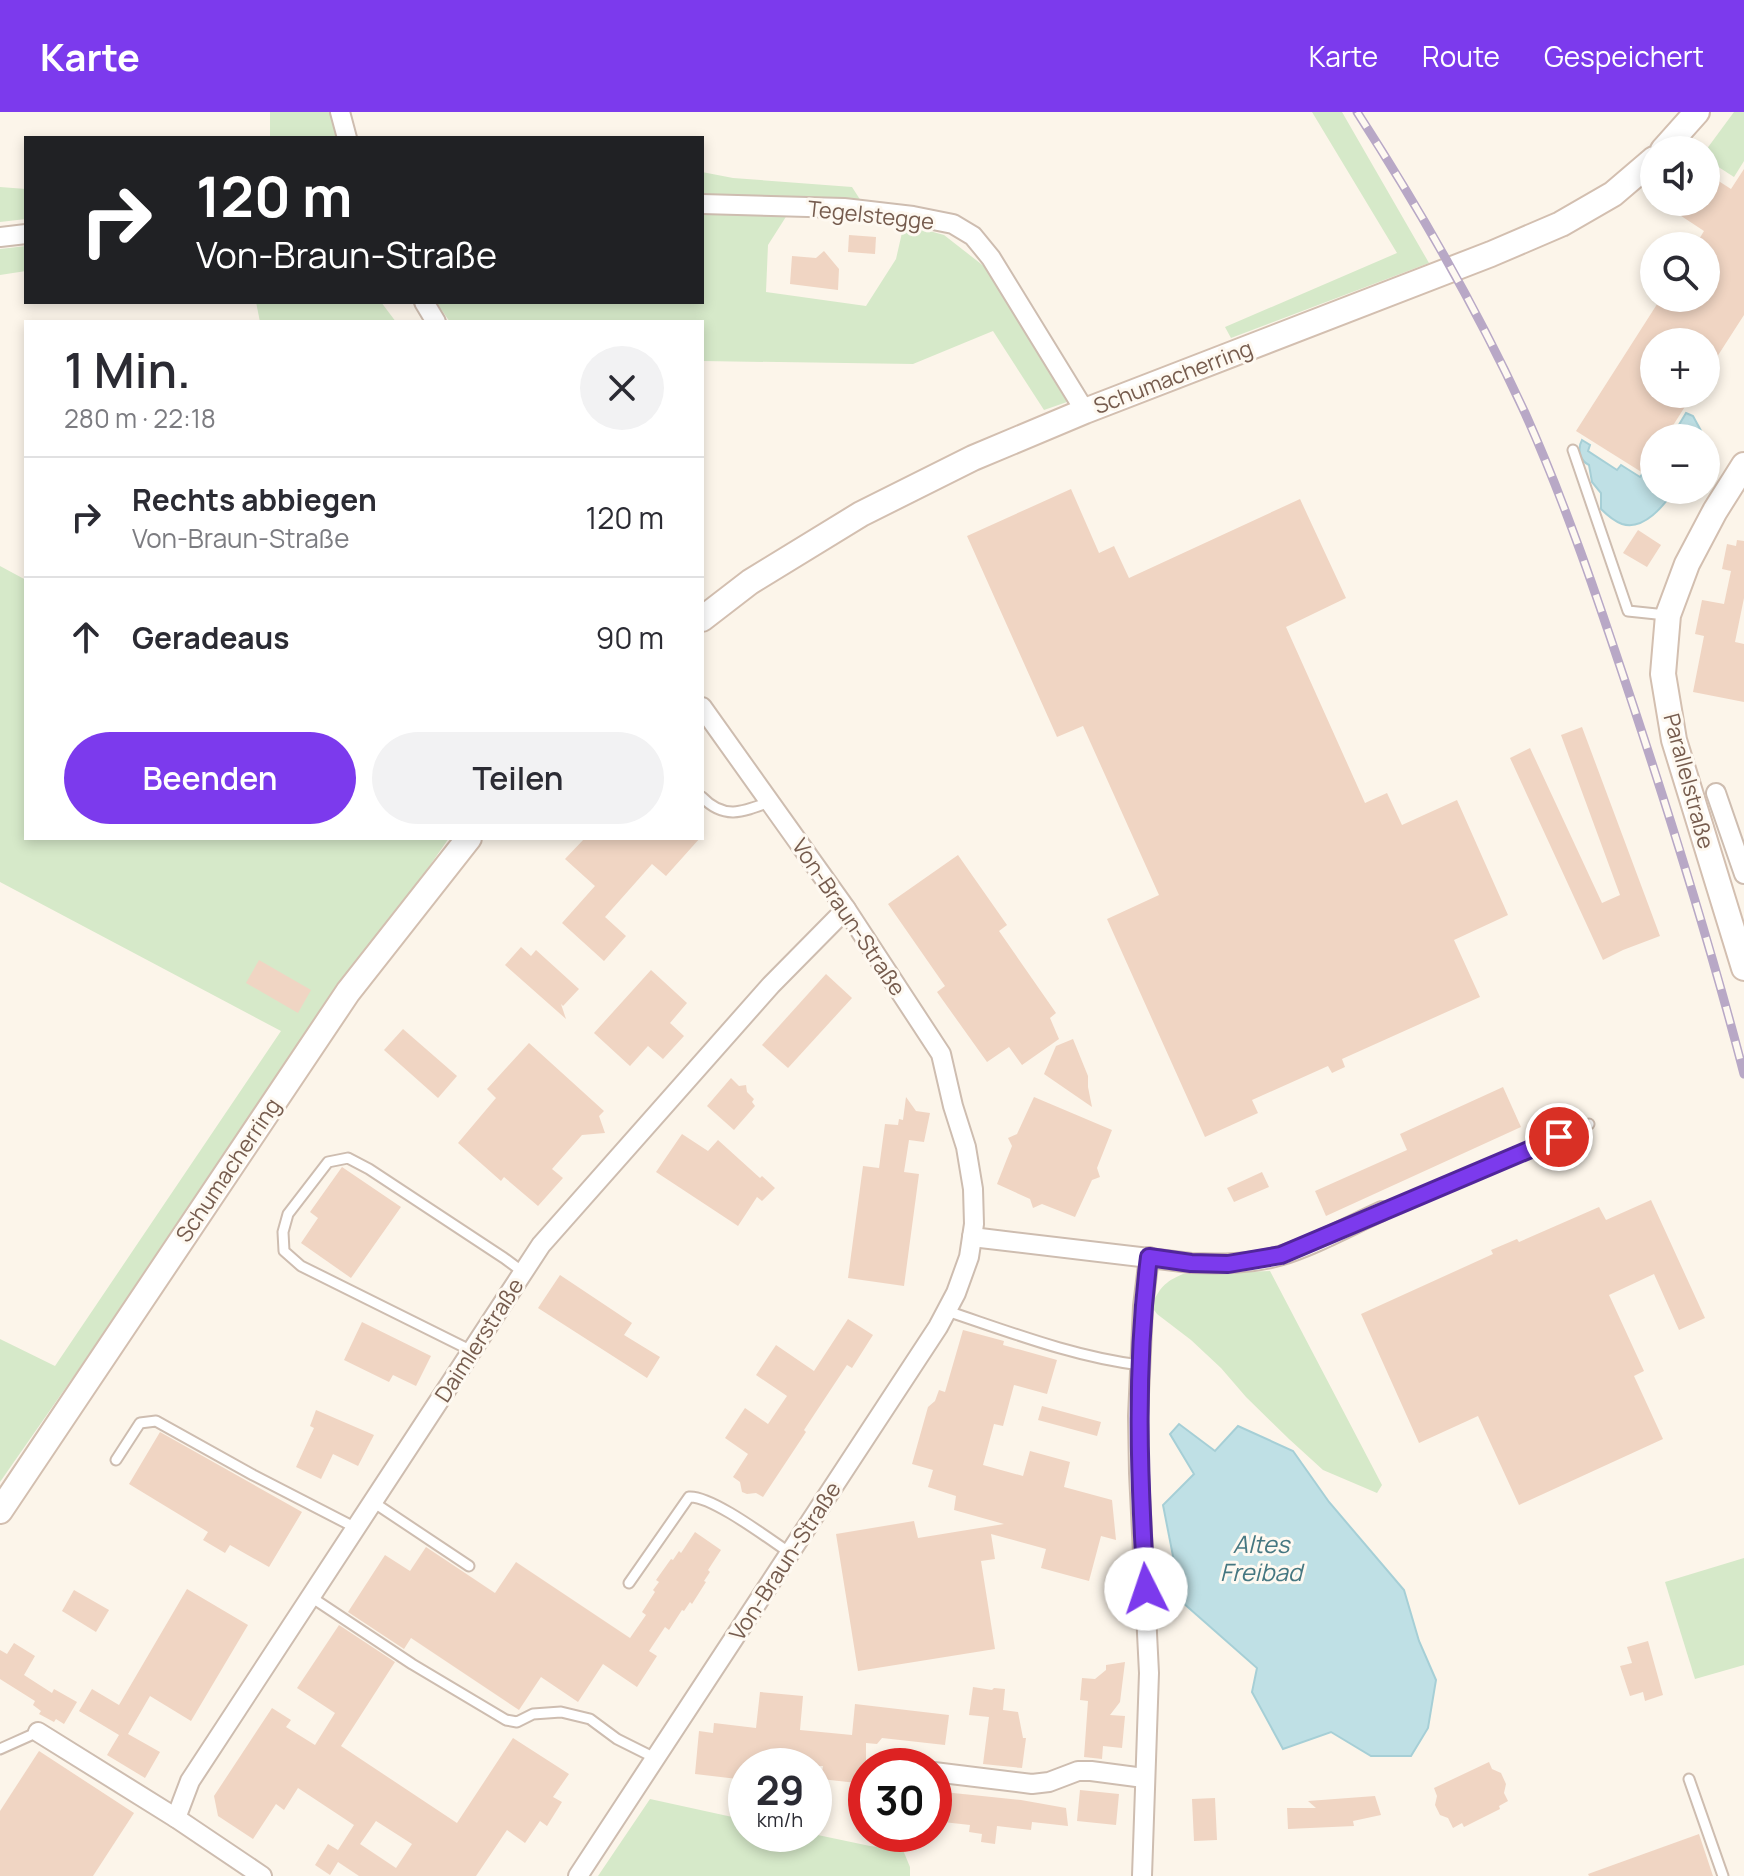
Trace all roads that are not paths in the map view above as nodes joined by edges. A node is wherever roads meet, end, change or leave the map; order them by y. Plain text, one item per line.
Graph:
1 (340, 112) edge
2 (1697, 112) edge
3 (346, 136) edge
4 (1676, 136) edge
5 (1640, 171) edge
6 (704, 204) edge
7 (24, 234) edge
8 (0, 237) edge
9 (1085, 411) junction
10 (1573, 450) dead end
11 (1744, 465) edge
12 (1668, 615) junction
13 (704, 617) edge
14 (704, 710) edge
15 (1716, 793) dead end
16 (704, 799) edge
17 (769, 802) junction
18 (467, 840) edge
19 (1744, 874) edge
20 (846, 909) junction
21 (1744, 968) edge
22 (1589, 1124) dead end
23 (1382, 1211) joint
24 (972, 1237) junction
25 (1149, 1257) junction
26 (523, 1272) junction
27 (947, 1311) junction
28 (472, 1351) junction
29 (1140, 1365) junction
30 (116, 1460) dead end
31 (373, 1502) junction
32 (0, 1511) edge
33 (356, 1528) junction
34 (790, 1553) junction
35 (469, 1566) dead end
36 (629, 1583) dead end
37 (311, 1597) junction
38 (38, 1732) joint
39 (0, 1749) edge
40 (655, 1758) junction
41 (952, 1774) edge
42 (1144, 1778) junction
43 (1689, 1779) dead end
44 (176, 1818) junction
45 (262, 1876) edge
46 (578, 1876) edge
47 (1142, 1876) edge
48 (1723, 1876) edge

1 - 3 street
2 - 4 main road
5 - 9 main road, Schumacherring
6 - 9 street, Tegelstegge
7 - 8 street
9 - 13 main road, Schumacherring
10 - 12 lane
11 - 12 main road, Parallelstraße
12 - 21 main road, Parallelstraße
14 - 17 street, Von-Braun-Straße
15 - 19 street
16 - 17 lane
17 - 20 street, Von-Braun-Straße
18 - 32 main road, Schumacherring
20 - 24 street, Von-Braun-Straße
20 - 26 street, Daimlerstraße
22 - 23 lane
23 - 25 street
24 - 25 street
24 - 27 street, Von-Braun-Straße
25 - 29 street
26 - 28 street, Daimlerstraße
26 - 28 lane
27 - 29 lane
27 - 34 street, Von-Braun-Straße
28 - 31 street, Daimlerstraße
29 - 42 street
30 - 33 lane
31 - 33 street, Daimlerstraße
31 - 35 lane
33 - 37 street, Daimlerstraße
34 - 36 lane
34 - 40 street, Von-Braun-Straße
37 - 40 lane
37 - 44 street, Daimlerstraße
38 - 39 lane
38 - 44 street
40 - 46 street, Von-Braun-Straße
41 - 42 street
42 - 47 street
43 - 48 lane
44 - 45 street

